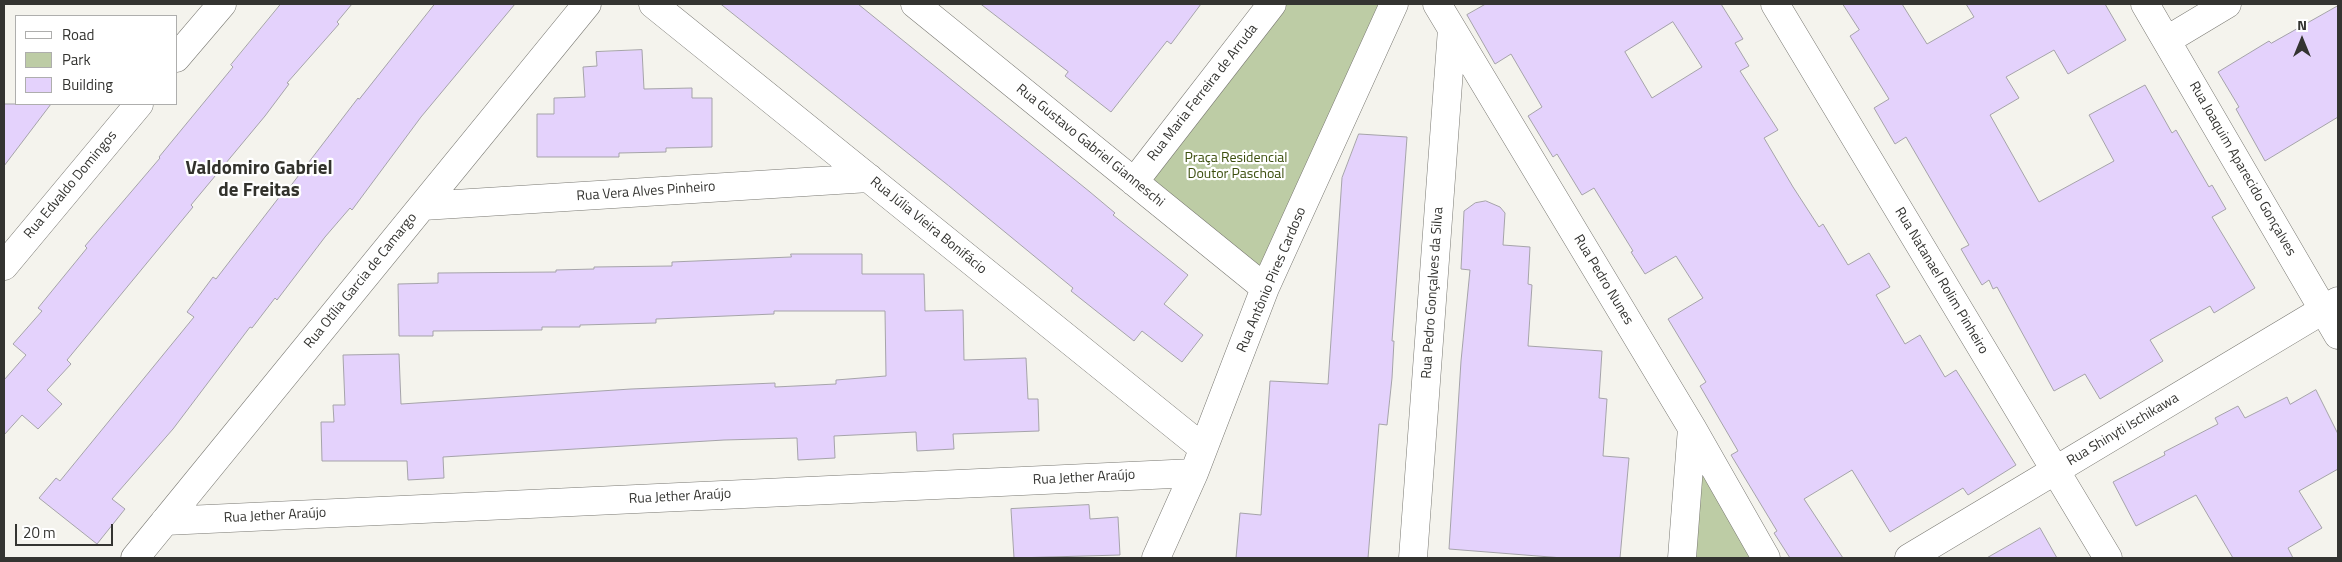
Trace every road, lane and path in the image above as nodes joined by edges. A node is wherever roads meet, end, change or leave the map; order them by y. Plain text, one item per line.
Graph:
1 (222, 4) edge
2 (588, 4) edge
3 (653, 4) edge
4 (1272, 4) edge
5 (1394, 4) edge
6 (1437, 4) edge
7 (1775, 4) edge
8 (2145, 4) edge
9 (2227, 4) edge
10 (932, 9) edge
11 (1452, 28) junction
12 (2167, 40) junction
13 (178, 56) edge
14 (137, 105) edge
15 (869, 178) junction
16 (1134, 182) junction
17 (423, 206) junction
18 (4, 266) edge
19 (1265, 288) junction
20 (2331, 306) edge
21 (2338, 335) edge
22 (1692, 428) junction
23 (1204, 448) junction
24 (2055, 470) junction
25 (1194, 473) junction
26 (165, 521) junction
27 (135, 558) edge
28 (1156, 558) edge
29 (1414, 558) edge
30 (1682, 558) edge
31 (1766, 558) edge
32 (1908, 558) edge
33 (2108, 558) edge

1 - 13 street
2 - 17 street, Rua Otília Garcia de Camargo
3 - 15 street, Rua Júlia Vieira Bonifácio
4 - 16 street, Rua Maria Ferreira de Arruda
5 - 19 street, Rua Antônio Pires Cardoso
6 - 11 street, Rua Pedro Nunes
7 - 24 street, Rua Natanael Rolim Pinheiro
8 - 12 street, Rua Joaquim Aparecido Gonçalves
9 - 12 street
10 - 16 street, Rua Gustavo Gabriel Gianneschi
11 - 22 street, Rua Pedro Nunes
11 - 29 street, Rua Pedro Gonçalves da Silva
12 - 20 street, Rua Joaquim Aparecido Gonçalves
14 - 18 street, Rua Edvaldo Domingos
15 - 17 street, Rua Vera Alves Pinheiro
15 - 23 street, Rua Júlia Vieira Bonifácio
16 - 19 street, Rua Gustavo Gabriel Gianneschi
17 - 26 street, Rua Otília Garcia de Camargo
19 - 23 street, Rua Antônio Pires Cardoso
20 - 21 street, Rua Joaquim Aparecido Gonçalves
20 - 24 street, Rua Shinyti Ischikawa
22 - 30 street
22 - 31 street, Rua Pedro Nunes
23 - 25 street, Rua Antônio Pires Cardoso
24 - 32 street, Rua Shinyti Ischikawa
24 - 33 street, Rua Natanael Rolim Pinheiro
25 - 26 street, Rua Jether Araújo
25 - 28 street, Rua Antônio Pires Cardoso
26 - 27 street, Rua Otília Garcia de Camargo

